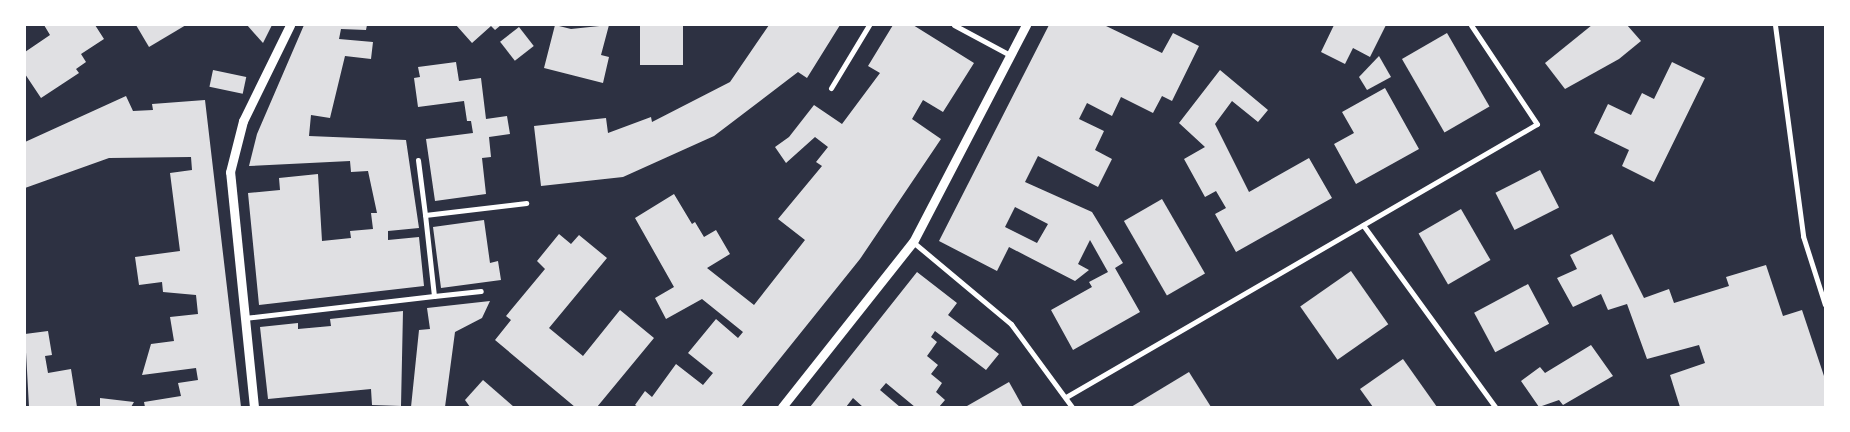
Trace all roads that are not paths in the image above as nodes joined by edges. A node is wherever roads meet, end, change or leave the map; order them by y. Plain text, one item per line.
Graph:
1 (290, 25) edge
2 (869, 25) edge
3 (954, 25) edge
4 (1026, 25) edge
5 (1471, 25) edge
6 (1775, 25) edge
7 (1010, 55) junction
8 (831, 88) dead end
9 (418, 160) dead end
10 (526, 203) dead end
11 (424, 215) junction
12 (1363, 225) junction
13 (914, 242) junction
14 (481, 291) dead end
15 (434, 296) junction
16 (1825, 305) edge
17 (243, 318) junction
18 (1066, 397) junction
19 (254, 407) edge
20 (782, 407) edge
21 (1072, 407) edge
22 (1495, 407) edge

1 - 17 street
2 - 8 street
3 - 7 street
4 - 7 street
5 - 12 street
6 - 16 street
7 - 13 street
9 - 11 street
10 - 11 street
11 - 15 street
12 - 18 street
12 - 22 street
13 - 18 street
13 - 20 street
14 - 15 street
15 - 17 street
17 - 19 street
18 - 21 street

